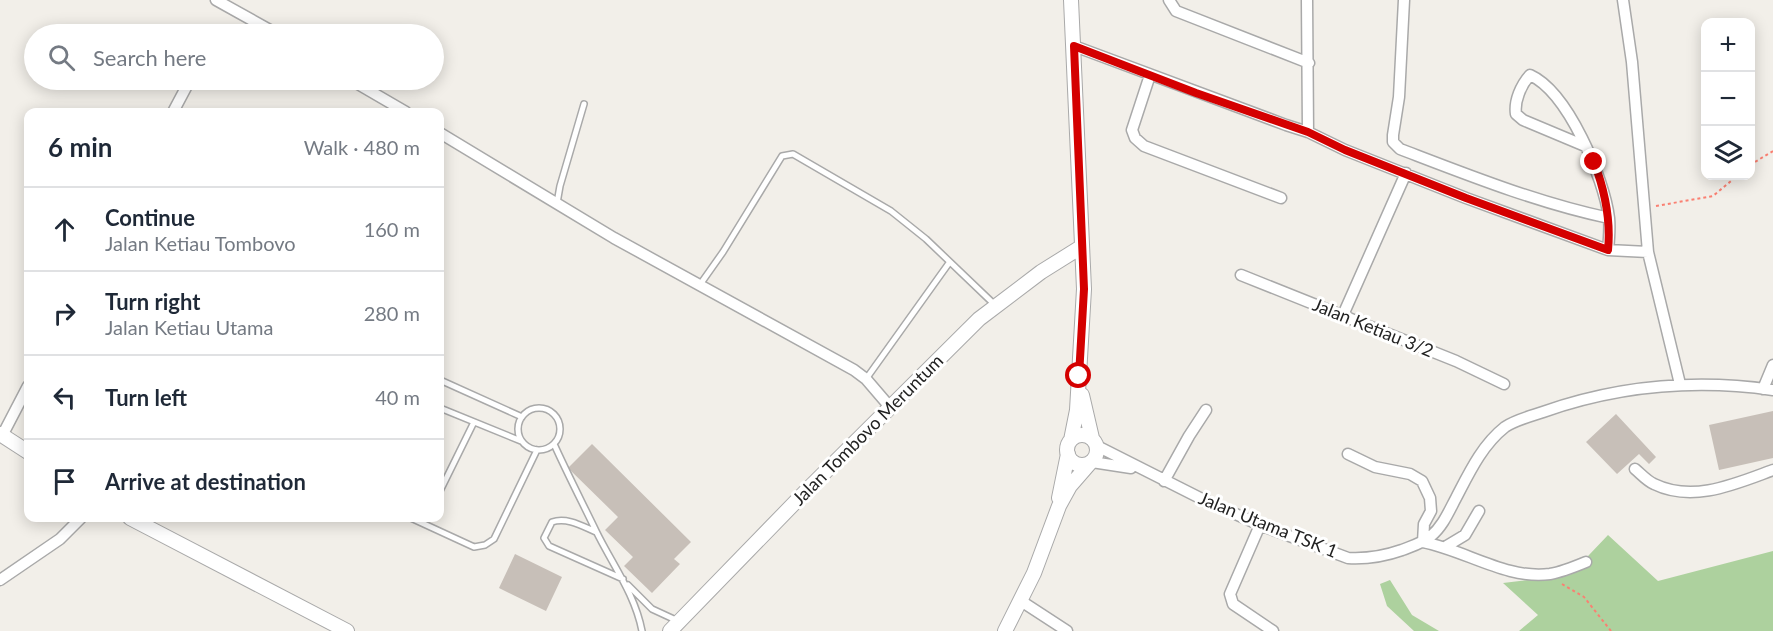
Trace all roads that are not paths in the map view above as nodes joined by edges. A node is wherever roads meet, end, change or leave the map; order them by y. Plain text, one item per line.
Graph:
1 (216, 0) edge
2 (1071, 0) edge
3 (1169, 0) edge
4 (1307, 0) edge
5 (1404, 0) edge
6 (1623, 0) edge
7 (259, 24) edge
8 (1074, 46) junction
9 (1308, 63) junction
10 (1150, 75) junction
11 (186, 90) edge
12 (368, 90) edge
13 (584, 104) dead end
14 (179, 108) edge
15 (399, 108) edge
16 (1308, 132) junction
17 (444, 135) edge
18 (1585, 146) junction
19 (1406, 173) junction
20 (1281, 198) dead end
21 (557, 204) junction
22 (1609, 218) junction
23 (1081, 247) junction
24 (1608, 250) junction
25 (1648, 252) junction
26 (949, 263) junction
27 (1241, 275) dead end
28 (699, 286) junction
29 (996, 306) junction
30 (1343, 315) junction
31 (1773, 366) edge
32 (866, 379) junction
33 (444, 382) edge
34 (1504, 384) dead end
35 (1680, 384) junction
36 (1079, 387) junction
37 (1768, 389) edge
38 (24, 393) edge
39 (890, 407) junction
40 (444, 410) edge
41 (1206, 410) dead end
42 (522, 417) junction
43 (474, 422) junction
44 (1, 435) edge
45 (522, 441) junction
46 (1095, 442) junction
47 (554, 444) junction
48 (1069, 447) junction
49 (24, 449) edge
50 (537, 450) junction
51 (1348, 454) dead end
52 (1091, 462) junction
53 (1635, 469) dead end
54 (1773, 470) edge
55 (1146, 472) junction
56 (1164, 481) junction
57 (444, 483) edge
58 (1059, 506) junction
59 (1479, 511) dead end
60 (77, 522) edge
61 (138, 522) edge
62 (429, 522) edge
63 (1260, 525) junction
64 (596, 532) junction
65 (1423, 542) junction
66 (1446, 547) junction
67 (1586, 562) dead end
68 (0, 580) edge
69 (624, 580) junction
70 (1021, 601) junction
71 (674, 626) edge
72 (1060, 629) edge
73 (347, 631) edge
74 (642, 631) edge
75 (1005, 631) edge
76 (1273, 631) edge

1 - 7 street
2 - 8 street
3 - 9 street
4 - 9 street
5 - 22 street
6 - 25 street
8 - 10 street
8 - 23 street
9 - 16 street
10 - 16 street
10 - 20 street
11 - 14 street
12 - 15 street
13 - 21 lane
16 - 19 street
17 - 21 street
18 - 18 street
18 - 22 street
19 - 24 street
19 - 30 street
21 - 28 street
22 - 24 street
23 - 29 street, Jalan Tombovo Meruntum
23 - 36 street
24 - 25 street
25 - 35 street
26 - 28 lane
26 - 29 lane
26 - 32 lane
27 - 30 street, Jalan Ketiau 3/2
28 - 32 street
29 - 39 street, Jalan Tombovo Meruntum
30 - 34 street, Jalan Ketiau 3/2
31 - 37 street
32 - 39 street
33 - 42 lane
35 - 37 street, Jalan Utama TSK 1
35 - 65 street, Jalan Utama TSK 1
36 - 46 street
36 - 48 street
38 - 44 street
39 - 71 street, Jalan Tombovo Meruntum
40 - 43 lane
41 - 56 street
42 - 45 lane
42 - 47 lane
43 - 45 lane
43 - 57 lane
44 - 49 street
45 - 50 lane
46 - 48 street
46 - 52 street
46 - 55 street
47 - 50 lane
47 - 64 lane
48 - 52 street
48 - 58 street
50 - 62 lane
51 - 65 street
52 - 55 street
52 - 58 street
53 - 54 street
55 - 56 street, Jalan Utama TSK 1
56 - 63 street, Jalan Utama TSK 1
58 - 70 street
59 - 66 street
60 - 68 street
61 - 73 street
63 - 65 street, Jalan Utama TSK 1
63 - 76 street
64 - 69 lane
64 - 69 lane
65 - 66 street
66 - 67 street
69 - 71 lane
69 - 74 lane
70 - 72 street
70 - 75 street

